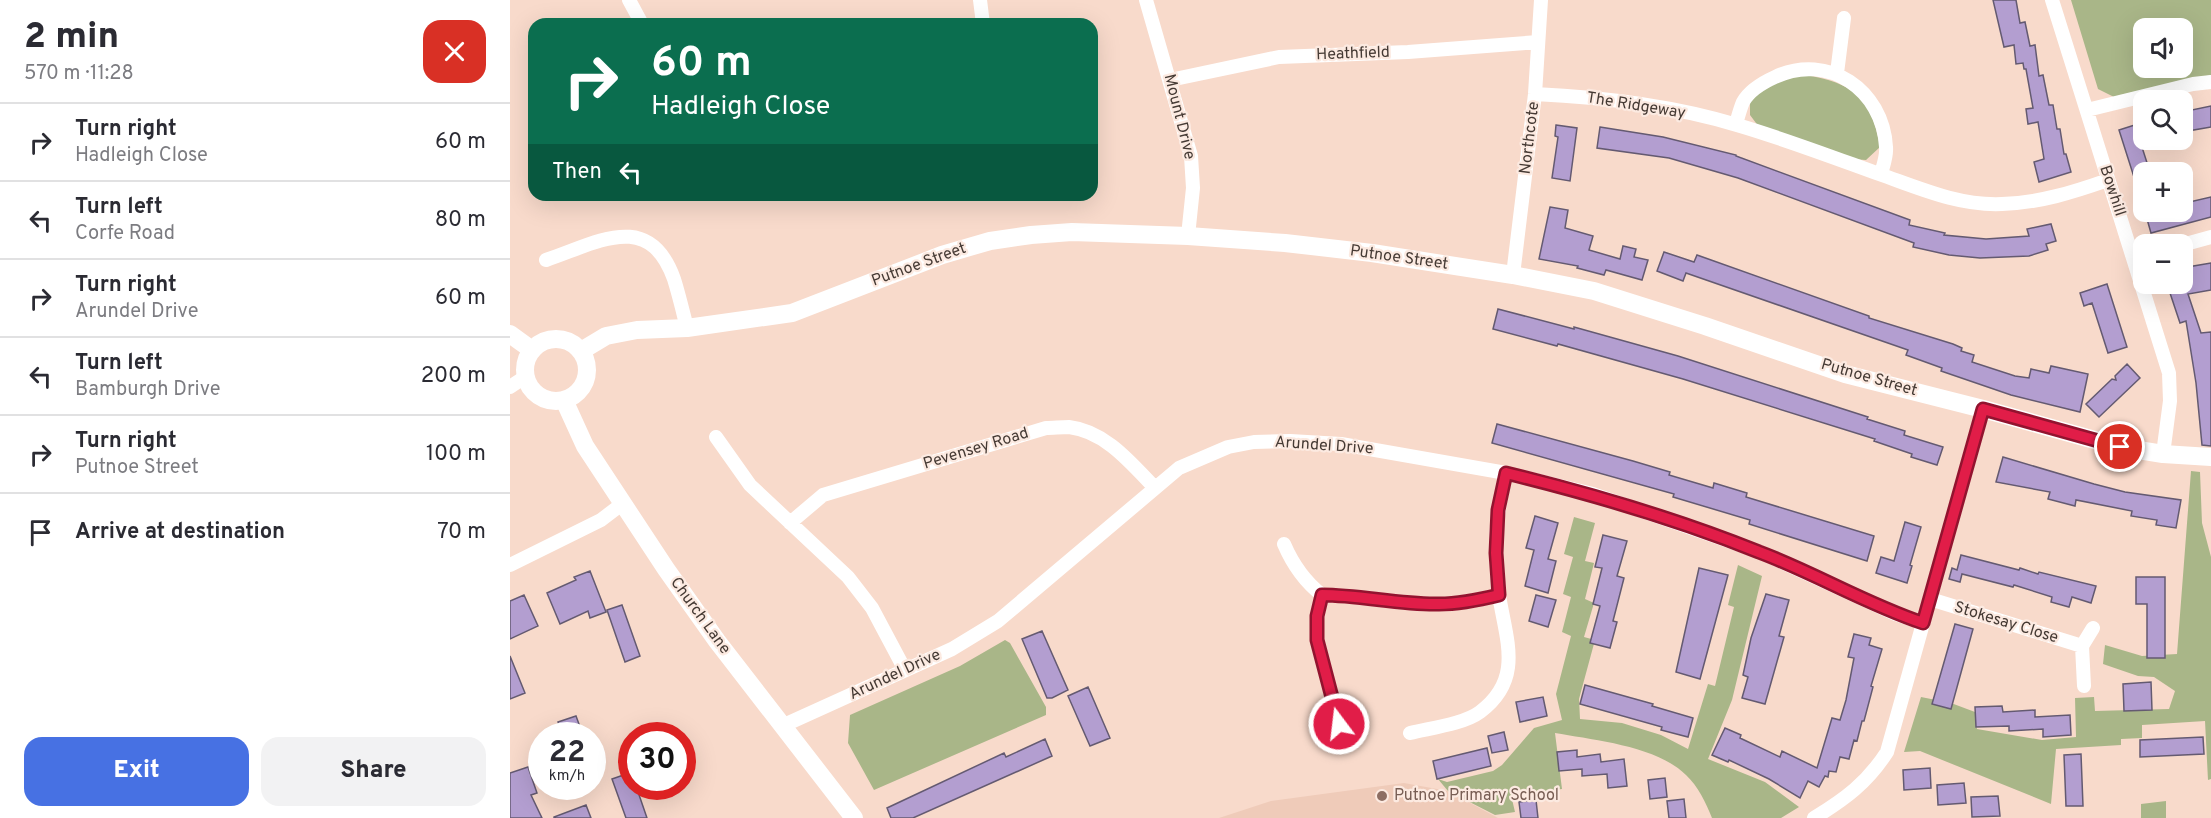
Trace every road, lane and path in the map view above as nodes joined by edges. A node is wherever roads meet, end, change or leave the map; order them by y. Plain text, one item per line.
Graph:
1 (629, 0) edge
2 (980, 0) edge
3 (1146, 0) edge
4 (1541, 0) edge
5 (2052, 0) edge
6 (639, 18) edge
7 (982, 18) edge
8 (1844, 18) dead end
9 (1538, 42) junction
10 (1837, 73) junction
11 (1170, 80) junction
12 (2211, 82) edge
13 (1535, 94) junction
14 (2087, 110) junction
15 (1736, 124) junction
16 (1881, 174) junction
17 (2108, 180) junction
18 (1188, 236) junction
19 (2211, 237) edge
20 (2133, 241) edge
21 (2193, 242) edge
22 (546, 260) dead end
23 (1513, 275) junction
24 (2149, 294) edge
25 (687, 328) junction
26 (510, 334) edge
27 (532, 350) junction
28 (581, 351) junction
29 (525, 377) junction
30 (510, 387) edge
31 (564, 400) junction
32 (1983, 409) junction
33 (716, 437) dead end
34 (2163, 454) junction
35 (2211, 458) edge
36 (1506, 473) junction
37 (1155, 488) junction
38 (622, 504) junction
39 (790, 523) junction
40 (1284, 544) dead end
41 (510, 565) edge
42 (1322, 595) junction
43 (1499, 595) junction
44 (1930, 599) junction
45 (1923, 623) junction
46 (2093, 627) dead end
47 (2082, 646) junction
48 (905, 670) junction
49 (2084, 687) dead end
50 (1339, 724) dead end
51 (782, 726) junction
52 (1410, 734) dead end
53 (854, 818) edge
54 (1814, 818) edge

1 - 6 street
2 - 7 street
3 - 11 street, Mount Drive
4 - 9 street, Northcote
5 - 14 street, Bowhill
8 - 10 street
9 - 11 street, Heathfield
9 - 13 street, Northcote
10 - 15 street
10 - 16 street
11 - 18 street, Mount Drive
12 - 14 street
13 - 15 street, The Ridgeway
13 - 23 street, Northcote
14 - 17 street, Bowhill
15 - 16 street, The Ridgeway
16 - 17 street, The Ridgeway
17 - 20 street, Bowhill
18 - 23 street, Putnoe Street
18 - 25 street, Putnoe Street
19 - 21 street
22 - 25 street
23 - 32 street, Putnoe Street
24 - 34 street, Bowhill
25 - 28 street, Putnoe Street
26 - 27 street
27 - 28 street
27 - 29 street
28 - 31 street
29 - 30 street
29 - 31 street
31 - 38 street, Church Lane
32 - 34 street, Putnoe Street
32 - 44 street
33 - 39 street
34 - 35 street, Putnoe Street
36 - 37 street, Arundel Drive
36 - 43 street
36 - 45 street, Arundel Drive
37 - 39 street, Pevensey Road
37 - 48 street, Arundel Drive
38 - 41 street
38 - 51 street, Church Lane
39 - 48 street
40 - 42 street
42 - 43 street
42 - 50 street
43 - 52 street
44 - 45 street
44 - 47 street, Stokesay Close
45 - 54 street
46 - 47 street
47 - 49 street
48 - 51 street, Arundel Drive
51 - 53 street, Church Lane

